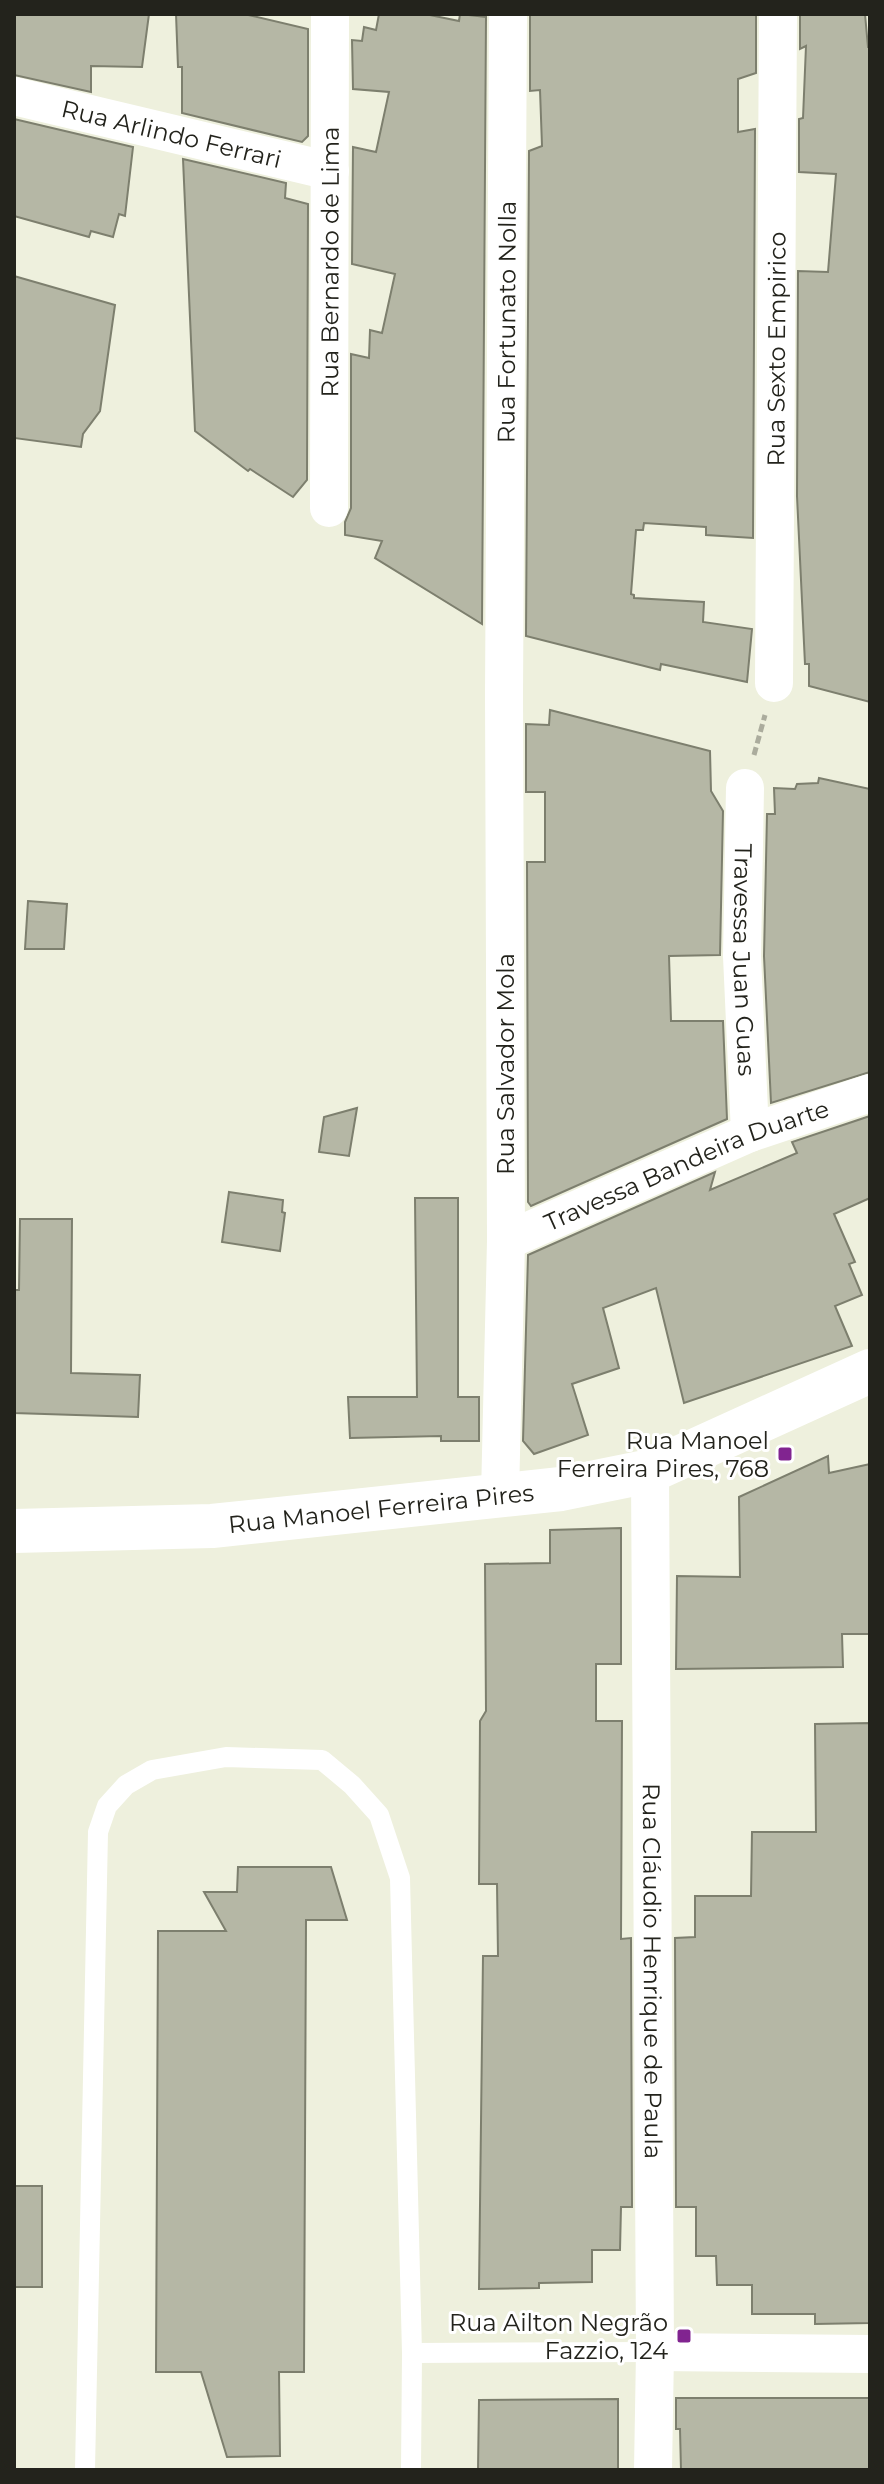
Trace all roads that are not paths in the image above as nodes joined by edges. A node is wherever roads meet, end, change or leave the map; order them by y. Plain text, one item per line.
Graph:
1 (330, 14) edge
2 (508, 14) edge
3 (778, 14) edge
4 (14, 96) edge
5 (330, 171) junction
6 (329, 508) dead end
7 (505, 631) joint
8 (774, 683) road end
9 (745, 788) road end
10 (870, 1093) edge
11 (750, 1133) junction
12 (506, 1241) junction
13 (870, 1371) edge
14 (650, 1471) junction
15 (500, 1496) junction
16 (14, 1531) edge
17 (655, 2352) junction
18 (412, 2353) junction
19 (870, 2354) edge
20 (85, 2470) edge
21 (411, 2470) edge
22 (653, 2470) edge

1 - 5 street, Rua Bernardo de Lima
2 - 7 street, Rua Fortunato Nolla
3 - 8 street, Rua Sexto Empirico
4 - 5 street, Rua Arlindo Ferrari
5 - 6 street, Rua Bernardo de Lima
7 - 12 street, Rua Salvador Mola
9 - 11 street, Travessa Juan Guas
10 - 11 street, Travessa Bandeira Duarte
11 - 12 street, Travessa Bandeira Duarte
12 - 15 street, Rua Salvador Mola
13 - 14 street, Rua Manoel Ferreira Pires
14 - 15 street, Rua Manoel Ferreira Pires
14 - 17 street, Rua Cláudio Henrique de Paula
15 - 16 street, Rua Manoel Ferreira Pires
17 - 18 lane
17 - 19 street
17 - 22 street, Rua Cláudio Henrique de Paula
18 - 20 lane
18 - 21 lane

